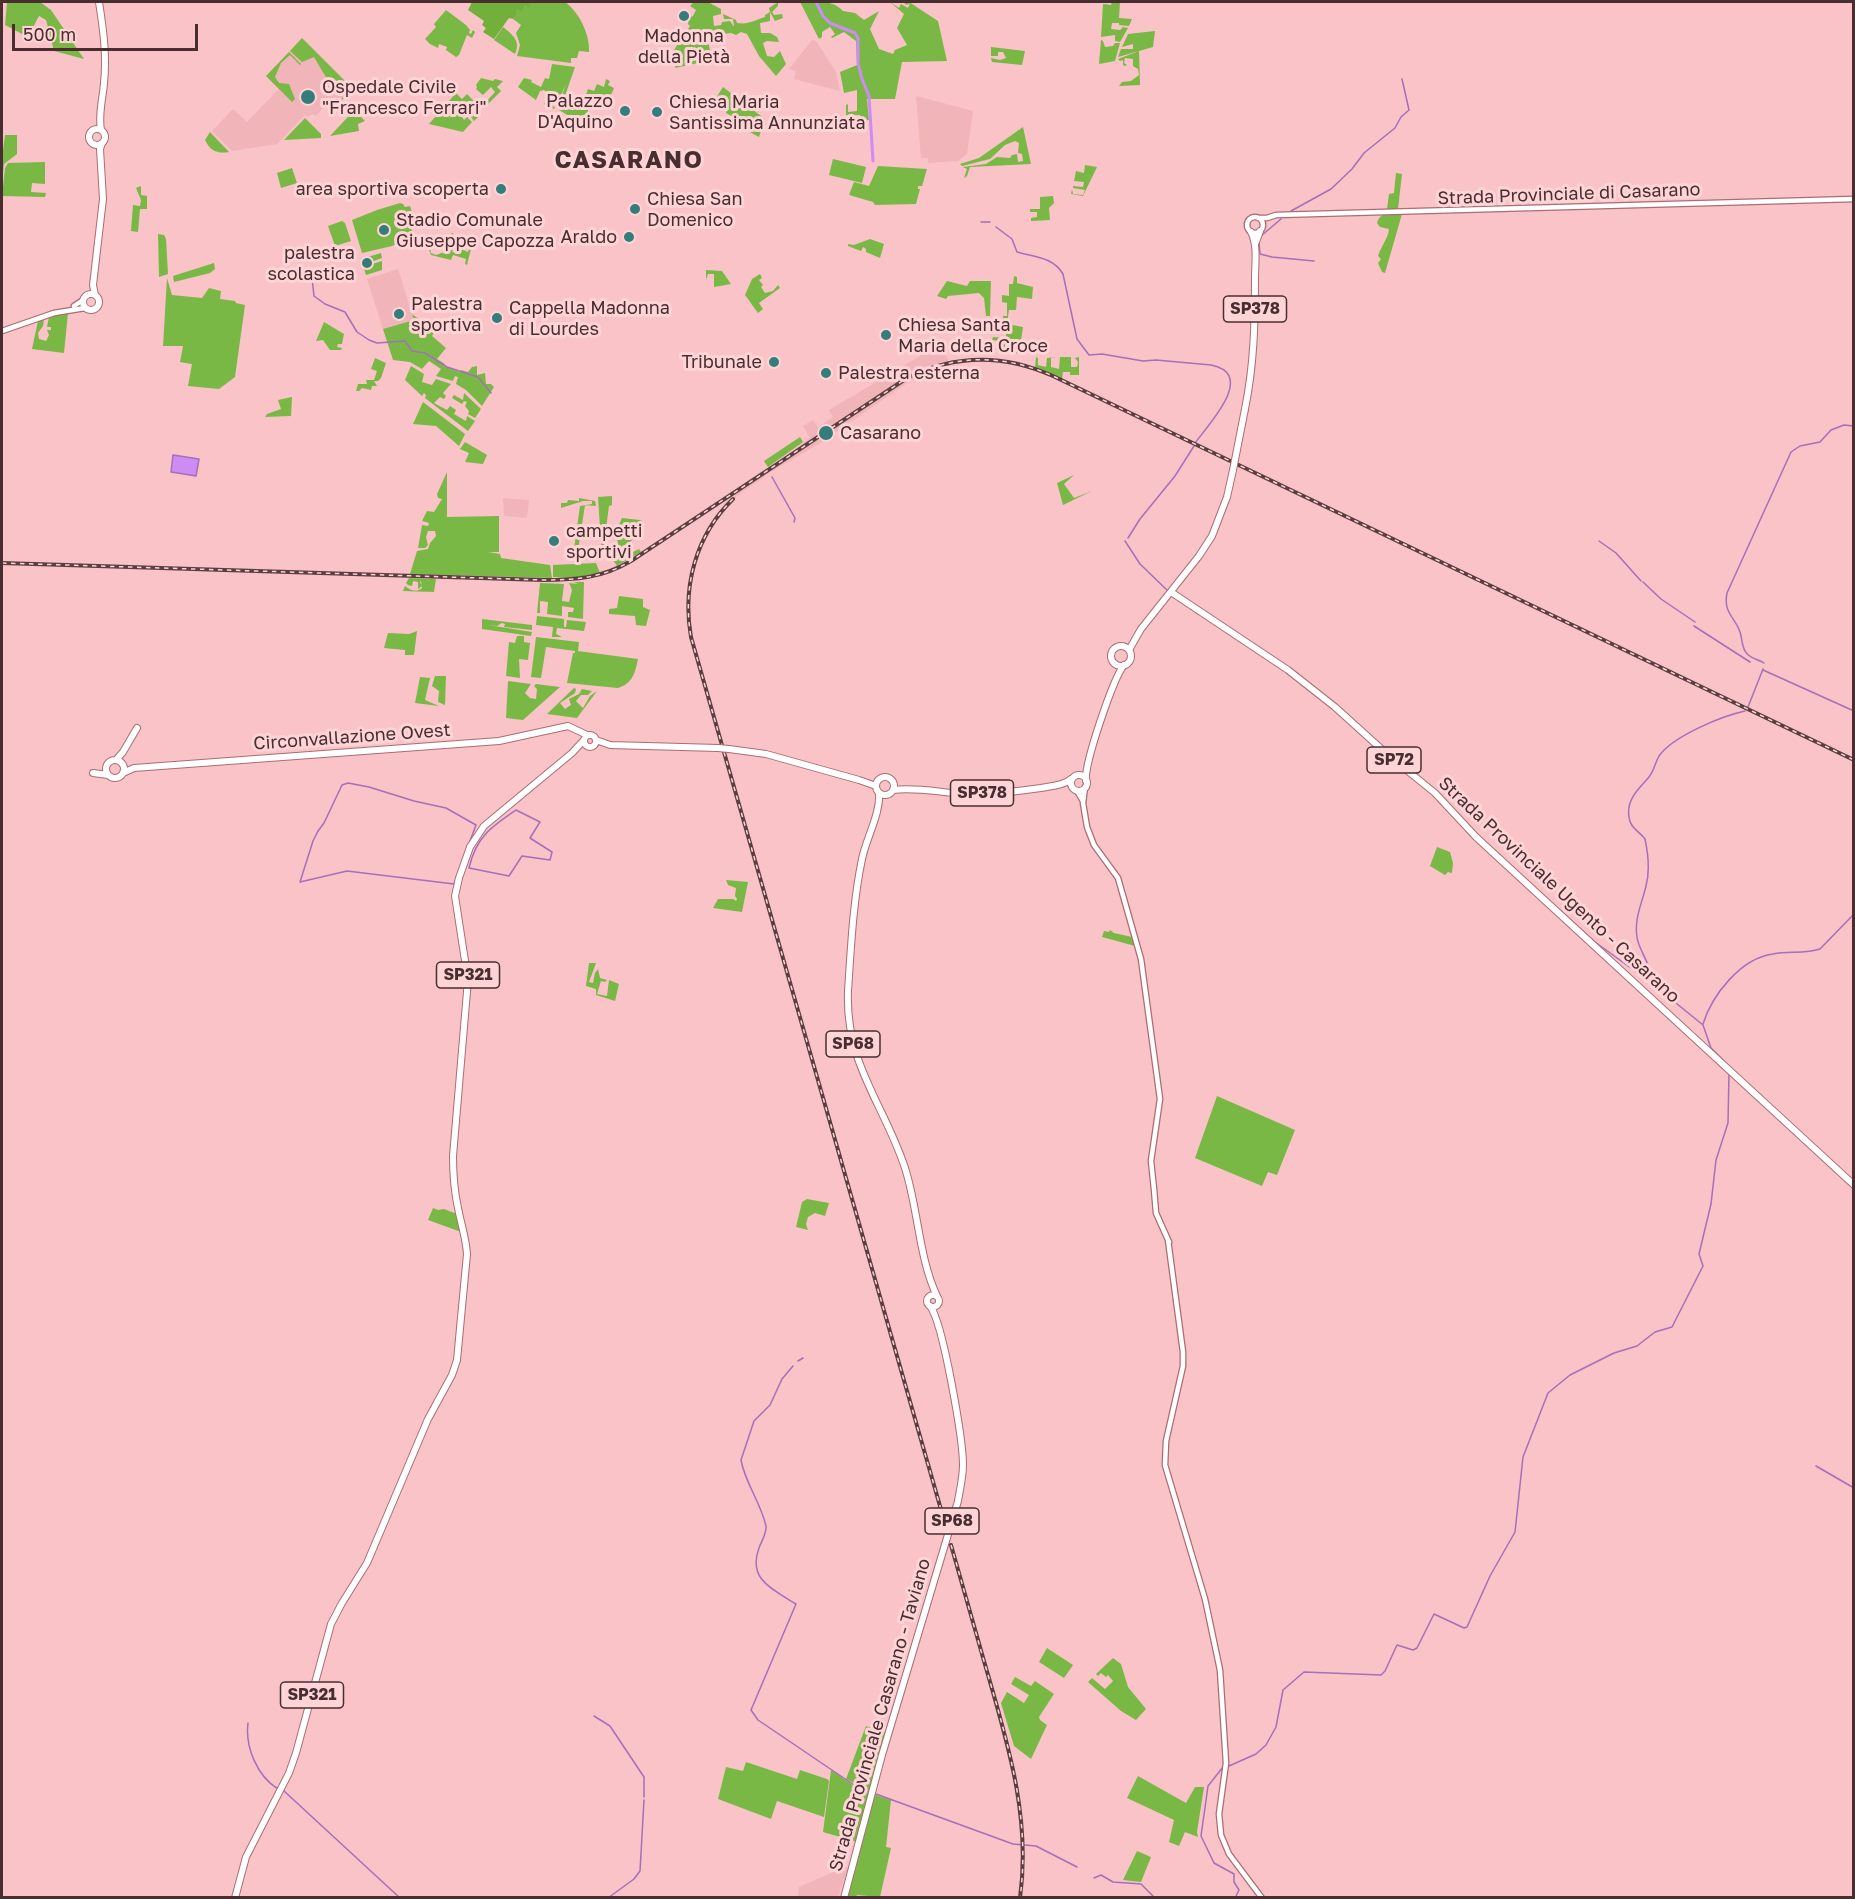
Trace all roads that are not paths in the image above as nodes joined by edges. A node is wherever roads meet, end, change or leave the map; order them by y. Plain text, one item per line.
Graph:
1 (99, 2) edge
2 (98, 130) junction
3 (98, 144) junction
4 (1854, 199) edge
5 (1284, 215) junction
6 (1260, 218) junction
7 (1262, 228) junction
8 (1251, 232) junction
9 (1255, 251) junction
10 (89, 296) junction
11 (85, 308) junction
12 (69, 309) junction
13 (2, 331) edge
14 (1172, 592) dead end
15 (1141, 629) junction
16 (1121, 646) junction
17 (1129, 650) junction
18 (1114, 664) junction
19 (1124, 665) junction
20 (1114, 683) junction
21 (137, 728) dead end
22 (584, 736) junction
23 (596, 740) junction
24 (610, 745) junction
25 (590, 747) junction
26 (572, 753) junction
27 (1088, 764) junction
28 (121, 766) junction
29 (107, 772) junction
30 (96, 773) dead end
31 (1078, 775) junction
32 (1071, 779) junction
33 (893, 782) junction
34 (877, 783) junction
35 (1086, 784) junction
36 (1055, 786) junction
37 (909, 789) junction
38 (1074, 789) junction
39 (893, 790) junction
40 (882, 794) junction
41 (1083, 803) junction
42 (1854, 1185) edge
43 (927, 1269) junction
44 (928, 1298) junction
45 (937, 1300) junction
46 (930, 1306) junction
47 (939, 1330) junction
48 (235, 1898) edge
49 (844, 1898) edge
50 (1262, 1898) edge

1 - 2 main road
2 - 3 main road
2 - 3 main road
3 - 10 main road
4 - 5 main road, Strada Provinciale di Casarano
5 - 6 main road, Strada Provinciale di Casarano
5 - 7 main road, Strada Provinciale di Casarano
6 - 7 main road
6 - 8 main road
7 - 8 main road
7 - 9 main road, SP378
8 - 9 main road, SP378
9 - 15 main road, SP378, bridge
10 - 11 main road
10 - 11 main road
10 - 12 main road
11 - 12 main road
12 - 13 main road
14 - 42 main road, Strada Provinciale Ugento - Casarano / SP72
15 - 16 main road, SP378
15 - 17 main road, SP378
16 - 17 main road
16 - 18 main road, SP378
17 - 19 main road, SP378
18 - 19 main road
18 - 20 main road, SP378
19 - 20 main road, SP378
20 - 27 main road, SP378
21 - 28 main road
22 - 23 main road, SP378
22 - 25 main road
22 - 26 main road, SP321
22 - 28 main road, Circonvallazione Ovest
23 - 24 main road, SP378
23 - 25 main road
24 - 25 main road, SP378
24 - 34 main road, SP378, bridge
25 - 26 main road
26 - 48 main road, SP321
27 - 31 main road, SP378
27 - 35 main road, SP378
28 - 29 main road
28 - 29 main road
29 - 30 main road
31 - 32 main road, SP378
31 - 35 main road
32 - 36 main road, SP378
32 - 38 main road
33 - 34 main road, SP378
33 - 37 main road, SP378
33 - 39 main road
34 - 40 main road
35 - 38 main road, SP378
35 - 41 main road
36 - 37 main road, SP378
36 - 38 main road, SP378
37 - 39 main road, SP378
38 - 41 main road
39 - 40 main road
40 - 43 main road, Strada Provinciale Casarano - Taviano / SP68
41 - 50 main road
43 - 44 main road, Strada Provinciale Casarano - Taviano / SP68
43 - 45 main road, Strada Provinciale Casarano - Taviano / SP68
44 - 45 main road
44 - 46 main road, Strada Provinciale Casarano - Taviano / SP68
45 - 46 main road
45 - 47 main road, Strada Provinciale Casarano - Taviano / SP68
46 - 47 main road, Strada Provinciale Casarano - Taviano / SP68
47 - 49 main road, Strada Provinciale Casarano - Taviano / SP68

